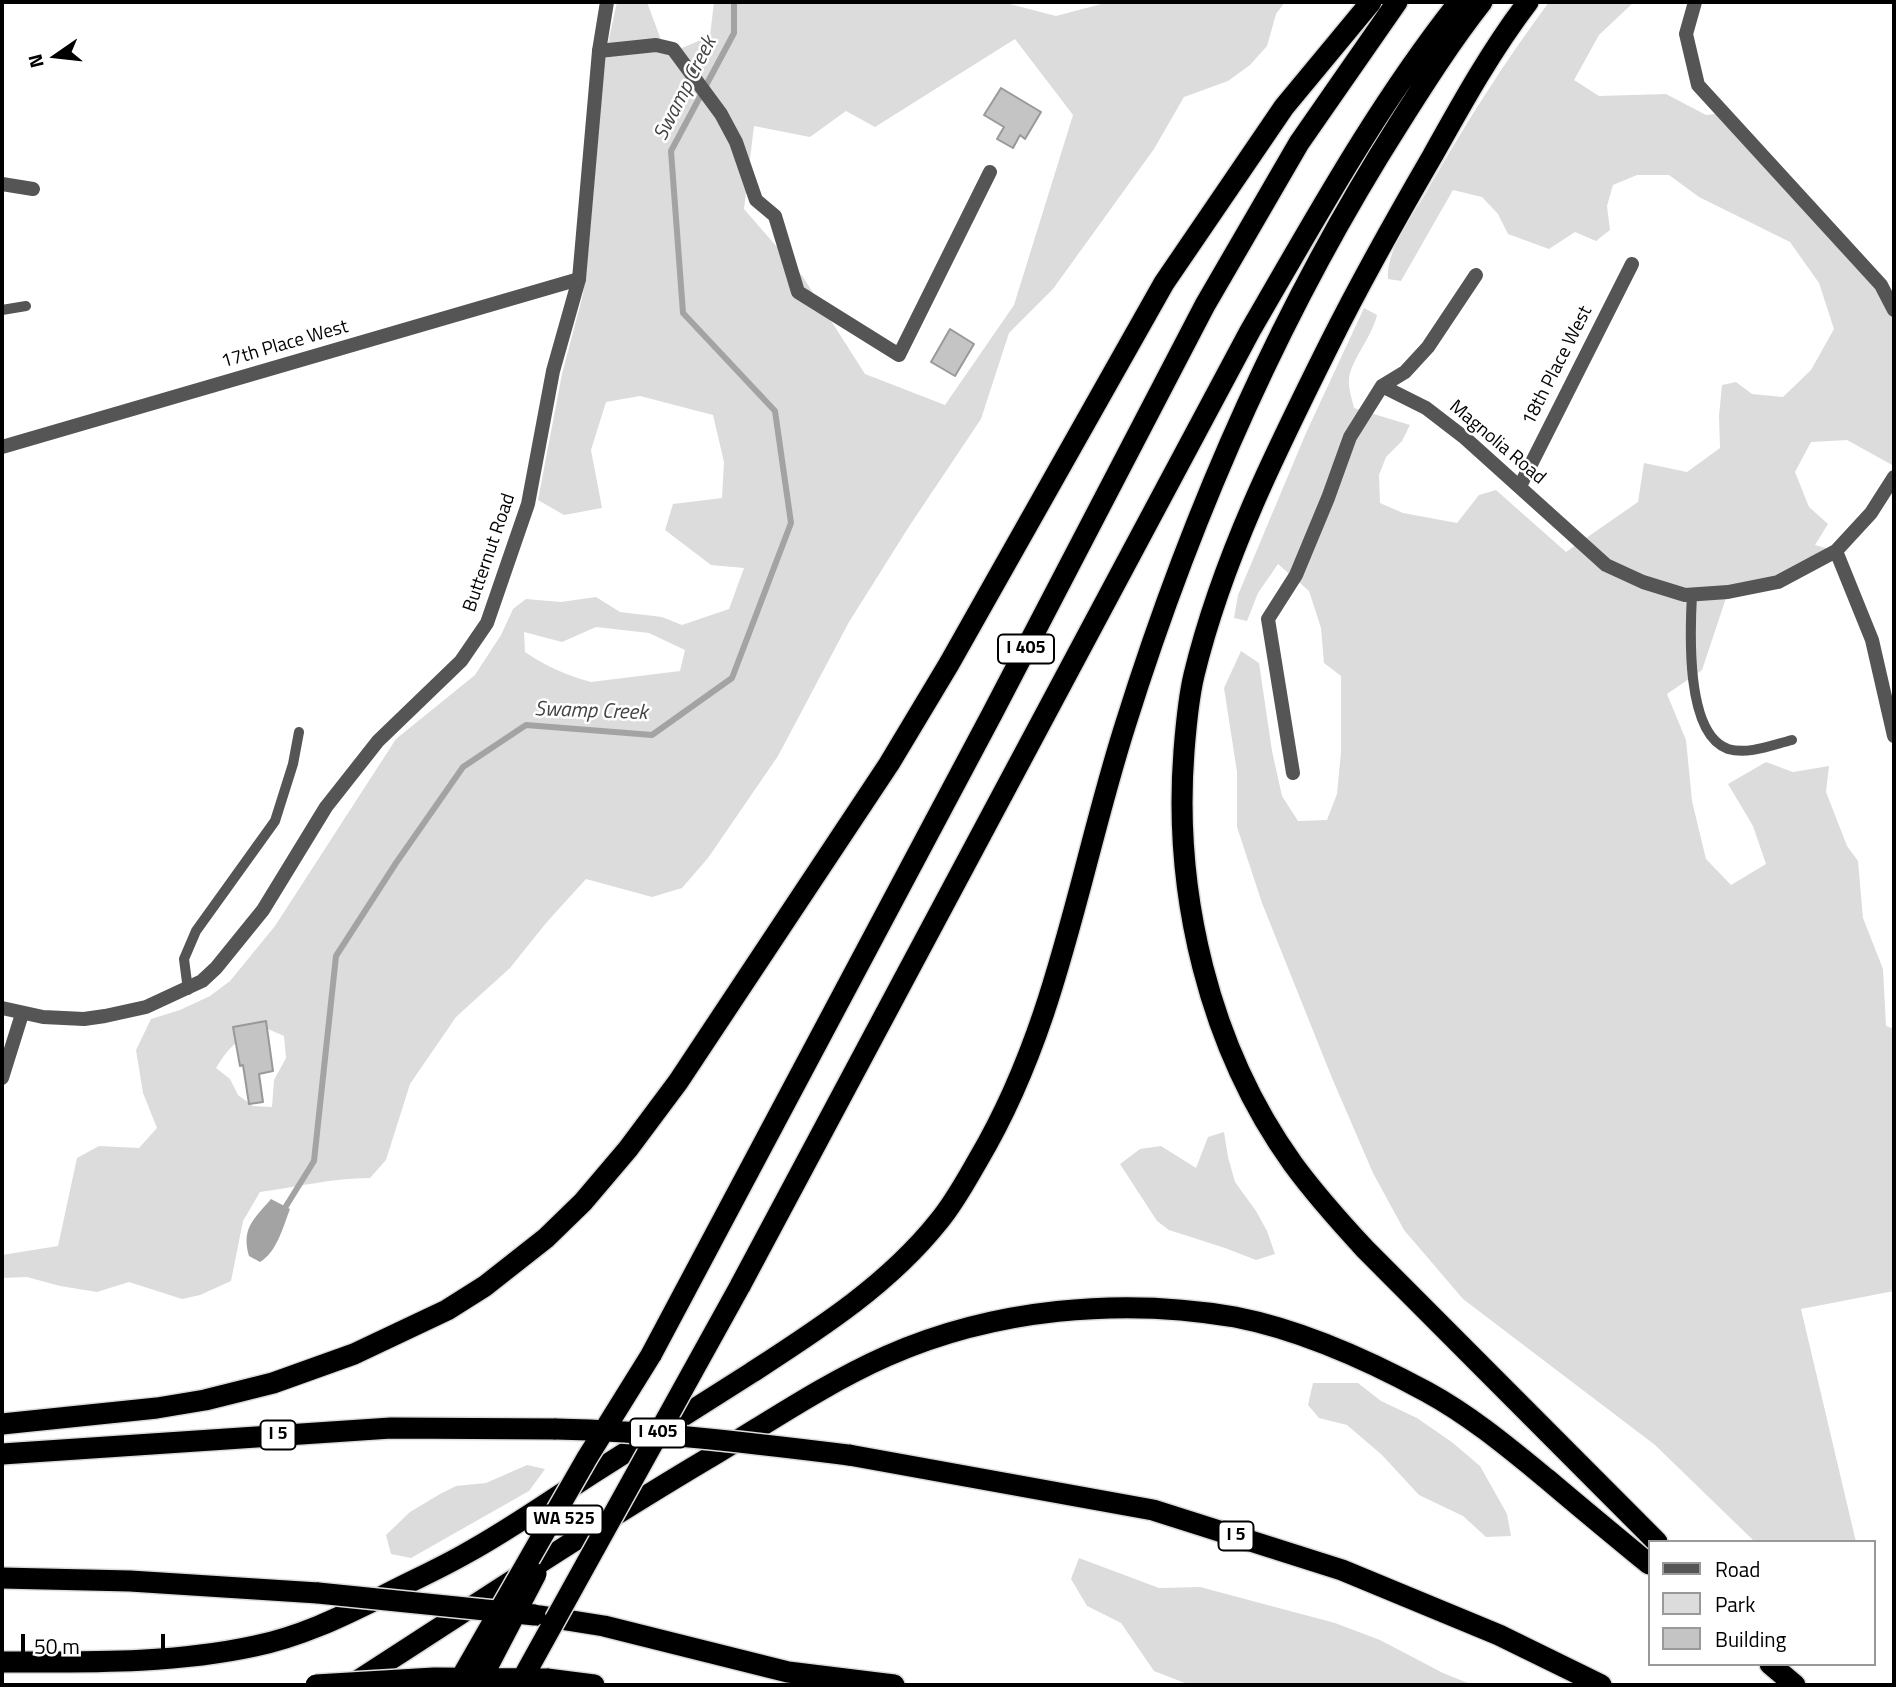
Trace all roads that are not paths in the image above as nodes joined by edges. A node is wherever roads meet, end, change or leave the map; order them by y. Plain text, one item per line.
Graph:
1 (607, 2) edge
2 (1371, 2) edge
3 (1397, 2) edge
4 (1459, 2) edge
5 (1482, 2) edge
6 (1528, 2) edge
7 (1695, 2) edge
8 (599, 51) junction
9 (990, 172) dead end
10 (2, 184) edge
11 (33, 189) dead end
12 (1632, 264) dead end
13 (1476, 275) dead end
14 (579, 279) junction
15 (26, 306) dead end
16 (2, 310) edge
17 (1894, 310) edge
18 (1382, 386) junction
19 (2, 447) edge
20 (1894, 477) edge
21 (1520, 486) junction
22 (1836, 551) junction
23 (1692, 594) junction
24 (299, 732) dead end
25 (1894, 736) edge
26 (1791, 740) dead end
27 (1293, 773) dead end
28 (188, 989) junction
29 (2, 1008) edge
30 (22, 1014) junction
31 (2, 1078) edge
32 (651, 1355) junction
33 (2, 1424) edge
34 (2, 1454) edge
35 (1655, 1540) edge
36 (1647, 1562) edge
37 (2, 1578) edge
38 (2, 1662) edge
39 (1773, 1666) edge
40 (1781, 1666) edge
41 (788, 1672) junction
42 (316, 1685) edge
43 (351, 1685) edge
44 (457, 1685) edge
45 (478, 1685) edge
46 (519, 1685) edge
47 (594, 1685) edge
48 (816, 1685) edge
49 (894, 1685) edge
50 (1601, 1685) edge
51 (1798, 1685) edge

1 - 8 street, Butternut Road
2 - 33 highway
3 - 32 highway, I 405
4 - 46 highway, I 405, bridge
5 - 38 highway
6 - 35 highway
7 - 17 street
8 - 9 street
8 - 14 street, Butternut Road
10 - 11 street
12 - 21 street, 18th Place West
13 - 18 street
14 - 19 street, 17th Place West
14 - 28 street, Butternut Road
15 - 16 lane
18 - 21 street, Magnolia Road
18 - 27 street
20 - 22 street, Magnolia Road
21 - 23 street, Magnolia Road
22 - 23 street, Magnolia Road
22 - 25 street
23 - 26 lane
24 - 28 lane
28 - 30 street, Butternut Road
29 - 30 street, Butternut Road
30 - 31 street
32 - 44 highway, bridge
32 - 45 highway, WA 525, bridge
34 - 50 highway, I 5, bridge
36 - 43 highway
37 - 41 highway, bridge
39 - 51 highway
40 - 51 highway
41 - 48 highway
41 - 49 highway
42 - 47 highway, bridge

